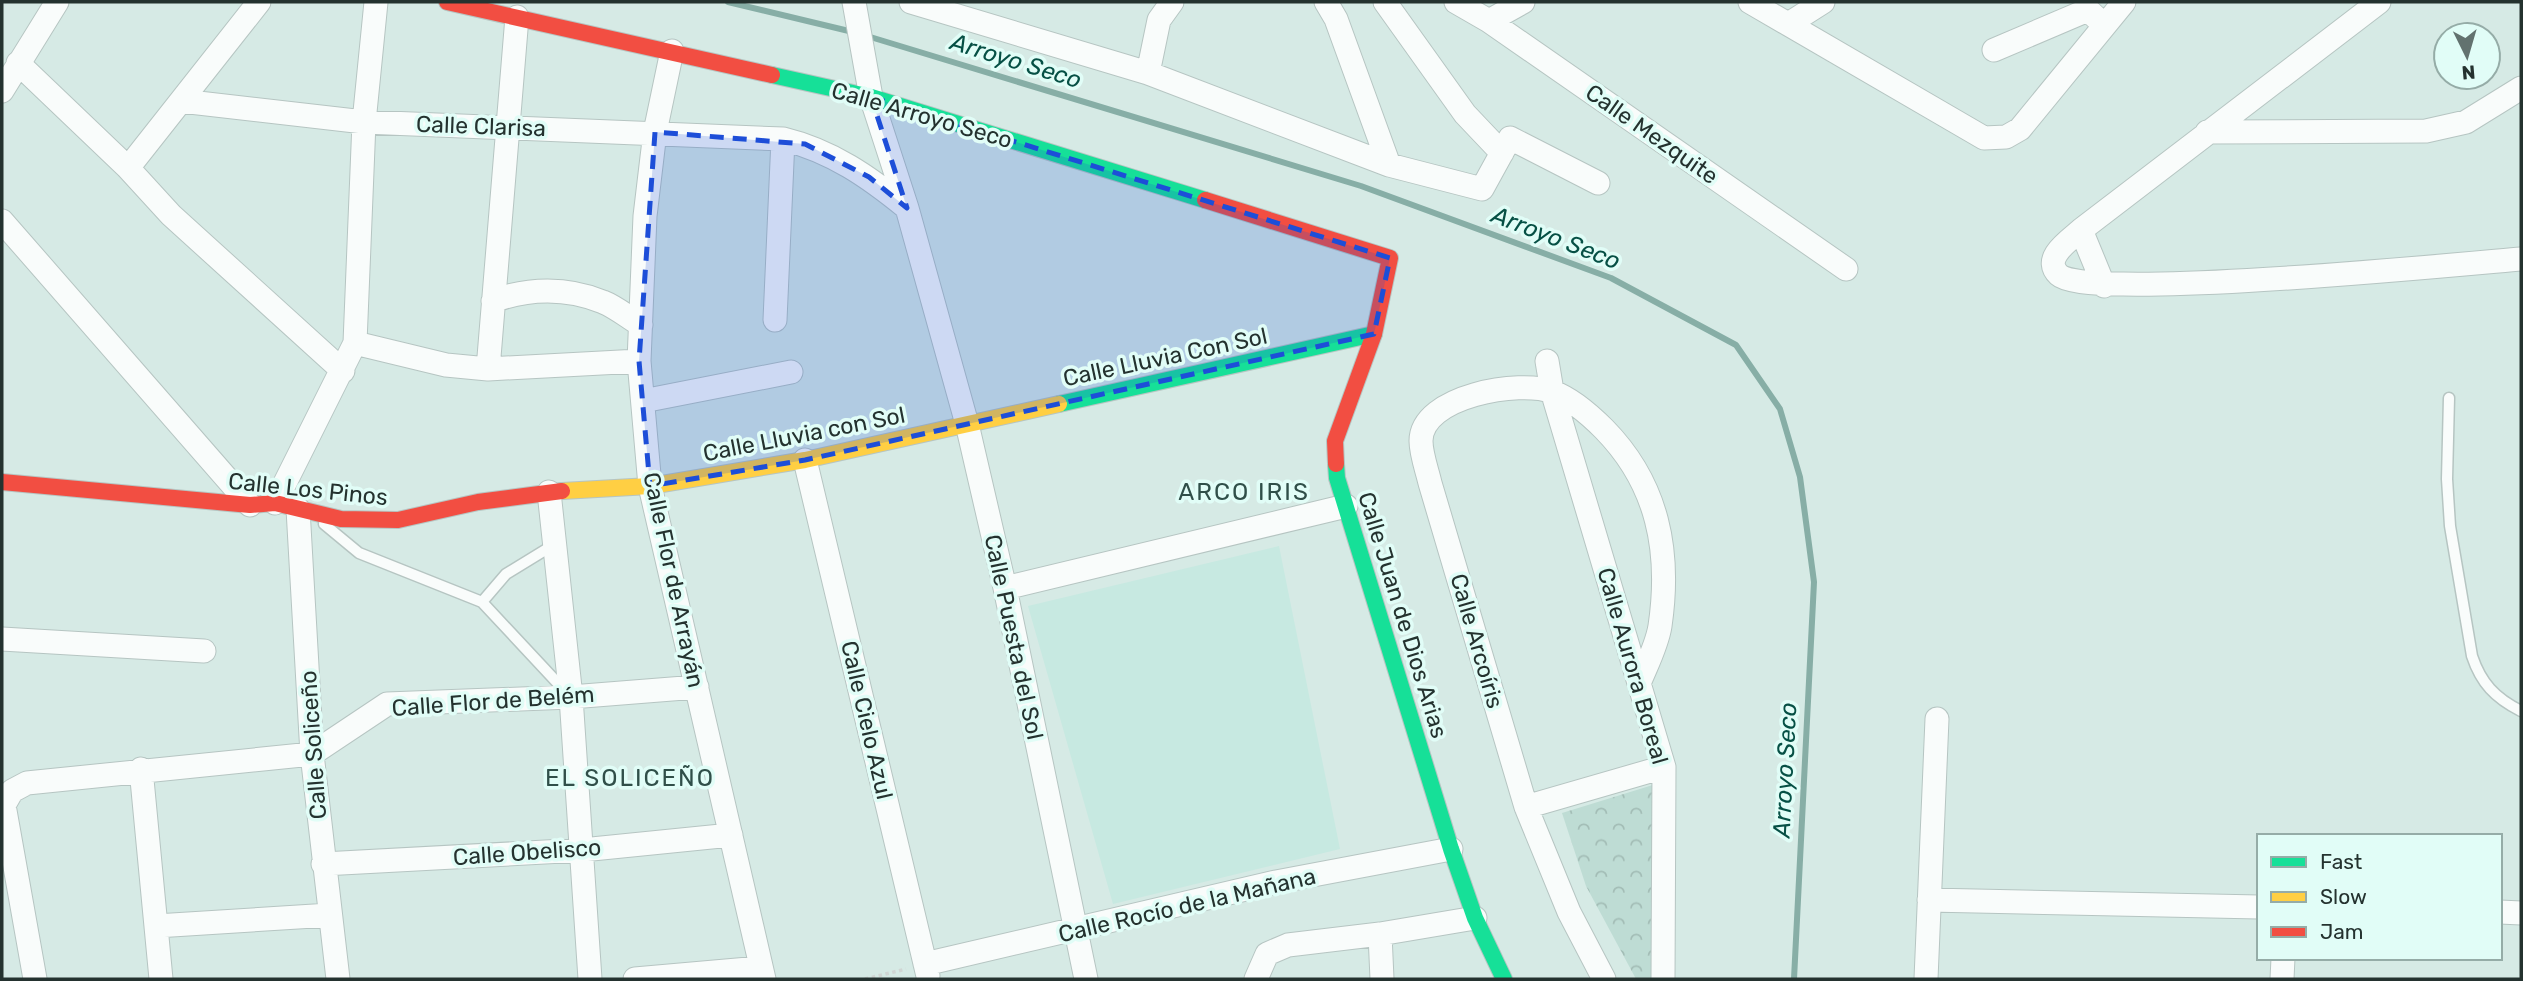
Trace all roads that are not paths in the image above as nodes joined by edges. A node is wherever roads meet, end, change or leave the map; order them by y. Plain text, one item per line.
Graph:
1 (57, 2) edge
2 (259, 2) edge
3 (376, 2) edge
4 (447, 2) edge
5 (911, 2) edge
6 (1172, 2) edge
7 (1326, 2) edge
8 (1385, 2) edge
9 (1456, 2) edge
10 (1523, 2) edge
11 (1750, 2) edge
12 (1823, 2) edge
13 (2124, 2) edge
14 (2379, 2) edge
15 (855, 5) edge
16 (517, 16) junction
17 (1489, 21) junction
18 (1790, 23) junction
19 (2104, 25) junction
20 (1994, 50) dead end
21 (672, 51) junction
22 (18, 63) junction
23 (1148, 73) junction
24 (869, 87) junction
25 (2521, 88) edge
26 (2, 91) edge
27 (181, 101) junction
28 (364, 122) junction
29 (507, 127) junction
30 (655, 132) junction
31 (2207, 132) junction
32 (783, 139) junction
33 (1506, 146) junction
34 (1389, 165) junction
35 (128, 168) junction
36 (1598, 183) dead end
37 (907, 208) junction
38 (2, 221) edge
39 (2081, 230) junction
40 (1390, 258) joint
41 (2521, 259) edge
42 (1846, 269) dead end
43 (2104, 286) junction
44 (493, 302) junction
45 (775, 320) dead end
46 (641, 325) junction
47 (1374, 334) junction
48 (355, 344) junction
49 (639, 361) junction
50 (1547, 361) dead end
51 (488, 369) junction
52 (343, 371) junction
53 (791, 372) dead end
54 (1552, 391) junction
55 (2449, 398) dead end
56 (643, 401) junction
57 (967, 424) junction
58 (805, 460) junction
59 (2, 482) edge
60 (650, 486) junction
61 (550, 492) junction
62 (275, 503) junction
63 (250, 505) junction
64 (1346, 506) junction
65 (305, 511) junction
66 (555, 544) junction
67 (1005, 588) junction
68 (482, 601) junction
69 (2, 639) edge
70 (204, 652) dead end
71 (1640, 681) junction
72 (697, 687) junction
73 (571, 697) junction
74 (2521, 711) edge
75 (1937, 719) dead end
76 (312, 754) junction
77 (1664, 767) junction
78 (141, 769) junction
79 (1526, 807) junction
80 (731, 835) junction
81 (1451, 849) junction
82 (582, 850) junction
83 (323, 864) junction
84 (1929, 900) junction
85 (2257, 907) edge
86 (2502, 912) edge
87 (2521, 913) edge
88 (330, 915) junction
89 (1475, 918) junction
90 (156, 926) junction
91 (1075, 931) junction
92 (1380, 934) junction
93 (2283, 960) edge
94 (927, 972) edge
95 (762, 974) edge
96 (1257, 975) edge
97 (35, 979) edge
98 (161, 979) edge
99 (338, 979) edge
100 (590, 979) edge
101 (635, 979) edge
102 (1086, 979) edge
103 (1382, 979) edge
104 (1504, 979) edge
105 (1604, 979) edge
106 (1663, 979) edge
107 (1926, 979) edge
108 (2282, 979) edge

1 - 22 street
2 - 27 street
3 - 28 street
4 - 16 street, Calle Arroyo Seco
5 - 23 street
6 - 23 street
7 - 34 street
8 - 33 street
9 - 17 street, Calle Mezquite
10 - 17 street
11 - 18 street
12 - 18 street
13 - 19 street
14 - 31 street
15 - 24 street, Calle Puesta del Sol
16 - 21 street, Calle Arroyo Seco
16 - 29 street
17 - 42 street, Calle Mezquite
18 - 19 street
19 - 20 street
21 - 24 street, Calle Arroyo Seco
21 - 30 street, Calle Flor de Arrayán
22 - 26 street
22 - 35 street
23 - 34 street
24 - 37 street, Calle Puesta del Sol
24 - 40 street, Calle Arroyo Seco
25 - 31 street
27 - 28 street, Calle Clarisa
27 - 35 street
28 - 29 street, Calle Clarisa
28 - 48 street
29 - 30 street, Calle Clarisa
29 - 44 street
30 - 32 street, Calle Clarisa
30 - 46 street, Calle Flor de Arrayán
31 - 39 street
32 - 37 street, Calle Clarisa
32 - 45 street
33 - 34 street
33 - 36 street
35 - 52 street
37 - 57 street, Calle Puesta del Sol
38 - 63 street
39 - 43 street
39 - 43 street
40 - 47 street, Calle Juan de Dios Arias
41 - 43 street
44 - 46 street
44 - 51 street
46 - 49 street, Calle Flor de Arrayán
47 - 57 street, Calle Lluvia Con Sol
47 - 64 street, Calle Juan de Dios Arias
48 - 51 street
48 - 52 street
49 - 51 street
49 - 56 street, Calle Flor de Arrayán
50 - 54 street, Calle Aurora Boreal
52 - 62 street
53 - 56 street
54 - 71 street, Calle Aurora Boreal
54 - 71 street
54 - 79 street, Calle Arcoíris
55 - 74 lane
56 - 60 street, Calle Flor de Arrayán
57 - 58 street, Calle Lluvia con Sol
57 - 67 street, Calle Puesta del Sol
58 - 60 street, Calle Lluvia con Sol
58 - 94 street, Calle Cielo Azul
59 - 63 street, Calle Los Pinos
60 - 61 street, Calle Los Pinos
60 - 72 street, Calle Flor de Arrayán
61 - 65 street, Calle Los Pinos
61 - 66 street
62 - 63 street, Calle Los Pinos
62 - 65 street, Calle Los Pinos
64 - 67 street
64 - 81 street, Calle Juan de Dios Arias
65 - 68 lane
65 - 76 street, Calle Soliceño
66 - 68 lane
66 - 73 street
67 - 91 street, Calle Puesta del Sol
68 - 73 lane
69 - 70 street
71 - 77 street, Calle Aurora Boreal
72 - 73 street, Calle Flor de Belém
72 - 80 street, Calle Flor de Arrayán
73 - 76 street, Calle Flor de Belém
73 - 82 street
75 - 84 street
76 - 78 street, Calle Flor de Belém
76 - 83 street, Calle Soliceño
77 - 79 street
77 - 106 street, Calle Aurora Boreal
78 - 90 street
78 - 97 street, Calle Flor de Belém
79 - 105 street, Calle Arcoíris
80 - 82 street, Calle Obelisco
80 - 95 street, Calle Flor de Arrayán
81 - 89 street, Calle Juan de Dios Arias
81 - 91 street, Calle Rocío de la Mañana
82 - 83 street, Calle Obelisco
82 - 100 street
83 - 88 street, Calle Soliceño
84 - 85 street
84 - 107 street
86 - 87 street
88 - 90 street
88 - 99 street, Calle Soliceño
89 - 92 street
89 - 104 street, Calle Juan de Dios Arias
90 - 98 street
91 - 94 street, Calle Rocío de la Mañana
91 - 102 street, Calle Puesta del Sol
92 - 96 street
92 - 103 street
93 - 108 street
95 - 101 street

